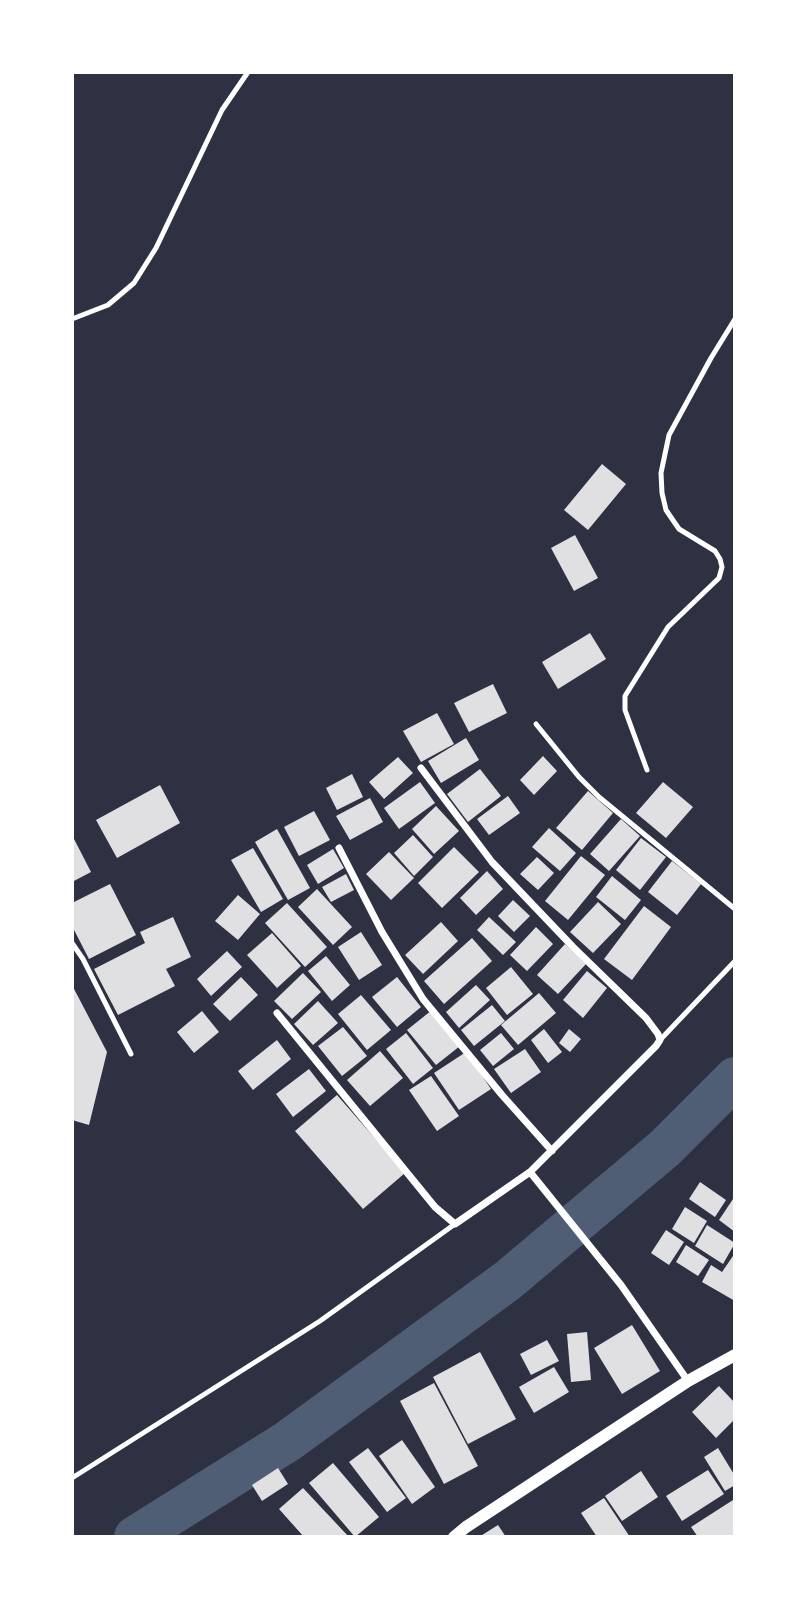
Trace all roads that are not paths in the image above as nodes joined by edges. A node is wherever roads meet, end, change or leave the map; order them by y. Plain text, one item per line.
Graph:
1 (248, 72) edge
2 (735, 319) edge
3 (72, 320) edge
4 (536, 724) dead end
5 (421, 768) dead end
6 (647, 770) dead end
7 (339, 848) dead end
8 (735, 909) edge
9 (72, 943) edge
10 (735, 961) edge
11 (277, 1013) dead end
12 (660, 1040) junction
13 (131, 1054) dead end
14 (552, 1151) junction
15 (530, 1172) junction
16 (455, 1224) junction
17 (735, 1355) edge
18 (688, 1381) junction
19 (72, 1478) edge
20 (454, 1537) edge

1 - 3 lane
2 - 6 lane
4 - 8 lane
5 - 12 street
7 - 14 street
9 - 13 lane
10 - 12 lane
11 - 16 street
12 - 14 street
14 - 15 street
15 - 16 street
15 - 18 street
16 - 19 lane
17 - 18 street
18 - 20 street

